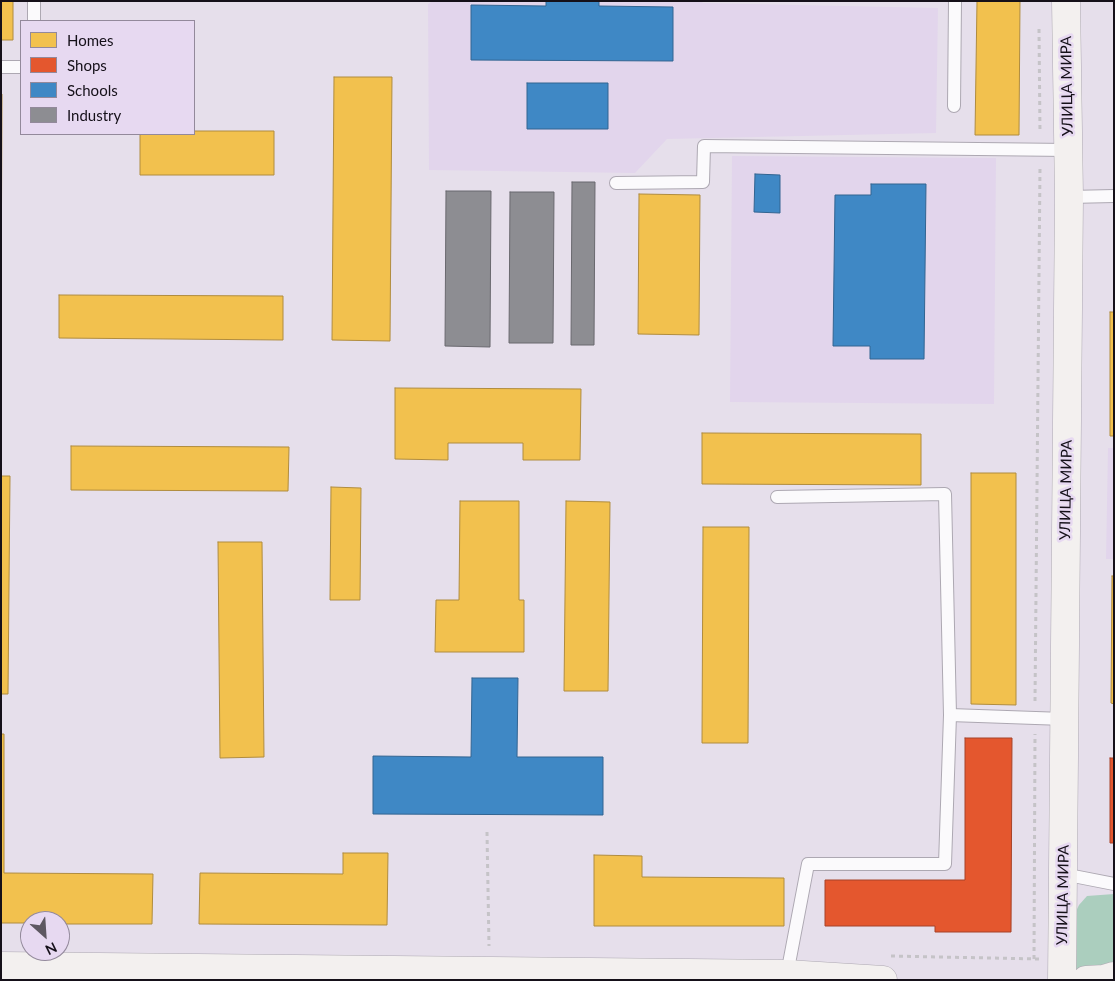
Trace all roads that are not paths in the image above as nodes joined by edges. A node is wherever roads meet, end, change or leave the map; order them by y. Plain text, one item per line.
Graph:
1 (34, 1) edge
2 (955, 1) edge
3 (1066, 1) edge
4 (34, 20) edge
5 (1, 67) edge
6 (20, 67) edge
7 (954, 106) dead end
8 (1069, 150) junction
9 (616, 183) dead end
10 (1114, 196) edge
11 (1069, 197) junction
12 (777, 497) dead end
13 (950, 714) junction
14 (1064, 719) junction
15 (1063, 874) junction
16 (1114, 884) edge
17 (1, 966) edge
18 (786, 974) junction
19 (1114, 976) edge
20 (883, 980) edge
21 (1062, 980) edge
22 (1086, 980) edge

1 - 4 lane
2 - 7 lane
3 - 8 main road, УЛИЦА МИРА
5 - 6 lane
8 - 9 lane
8 - 11 main road, УЛИЦА МИРА
10 - 11 lane
11 - 14 main road, УЛИЦА МИРА
12 - 13 lane
13 - 14 lane
13 - 18 lane
14 - 15 main road, УЛИЦА МИРА
15 - 16 lane
15 - 21 main road, УЛИЦА МИРА
17 - 18 main road
18 - 20 main road
19 - 22 main road

